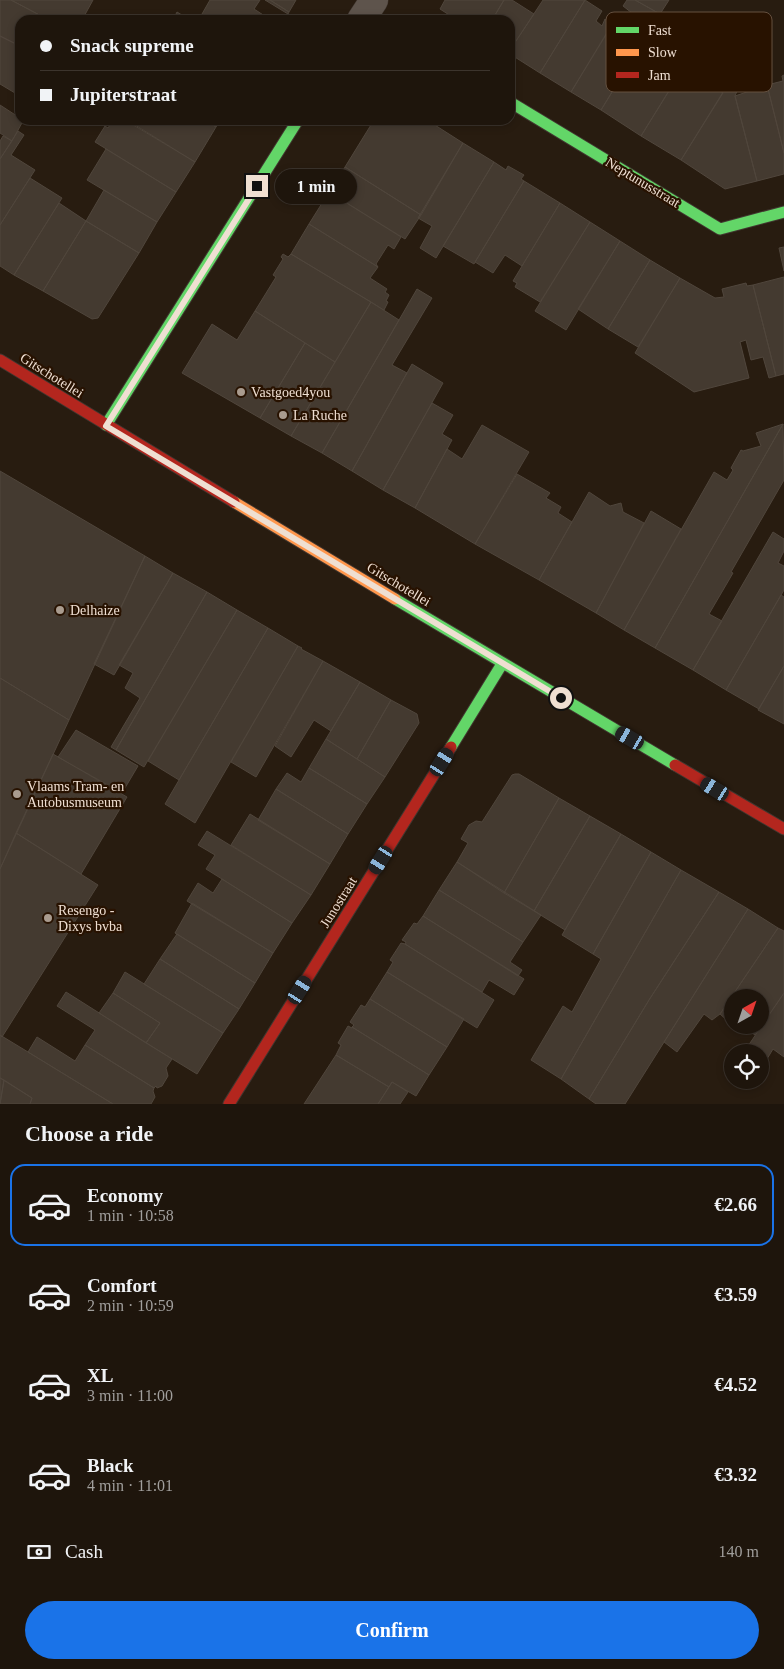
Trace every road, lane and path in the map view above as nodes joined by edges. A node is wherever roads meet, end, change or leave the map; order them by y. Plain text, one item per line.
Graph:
1 (515, 105) edge
2 (295, 125) edge
3 (784, 212) edge
4 (0, 360) edge
5 (106, 426) junction
6 (502, 664) junction
7 (784, 829) edge
8 (229, 1104) edge

1 - 3 street, Neptunusstraat
2 - 5 street
4 - 5 street, Gitschotellei
5 - 6 street, Gitschotellei
6 - 7 street, Gitschotellei
6 - 8 street, Junostraat

